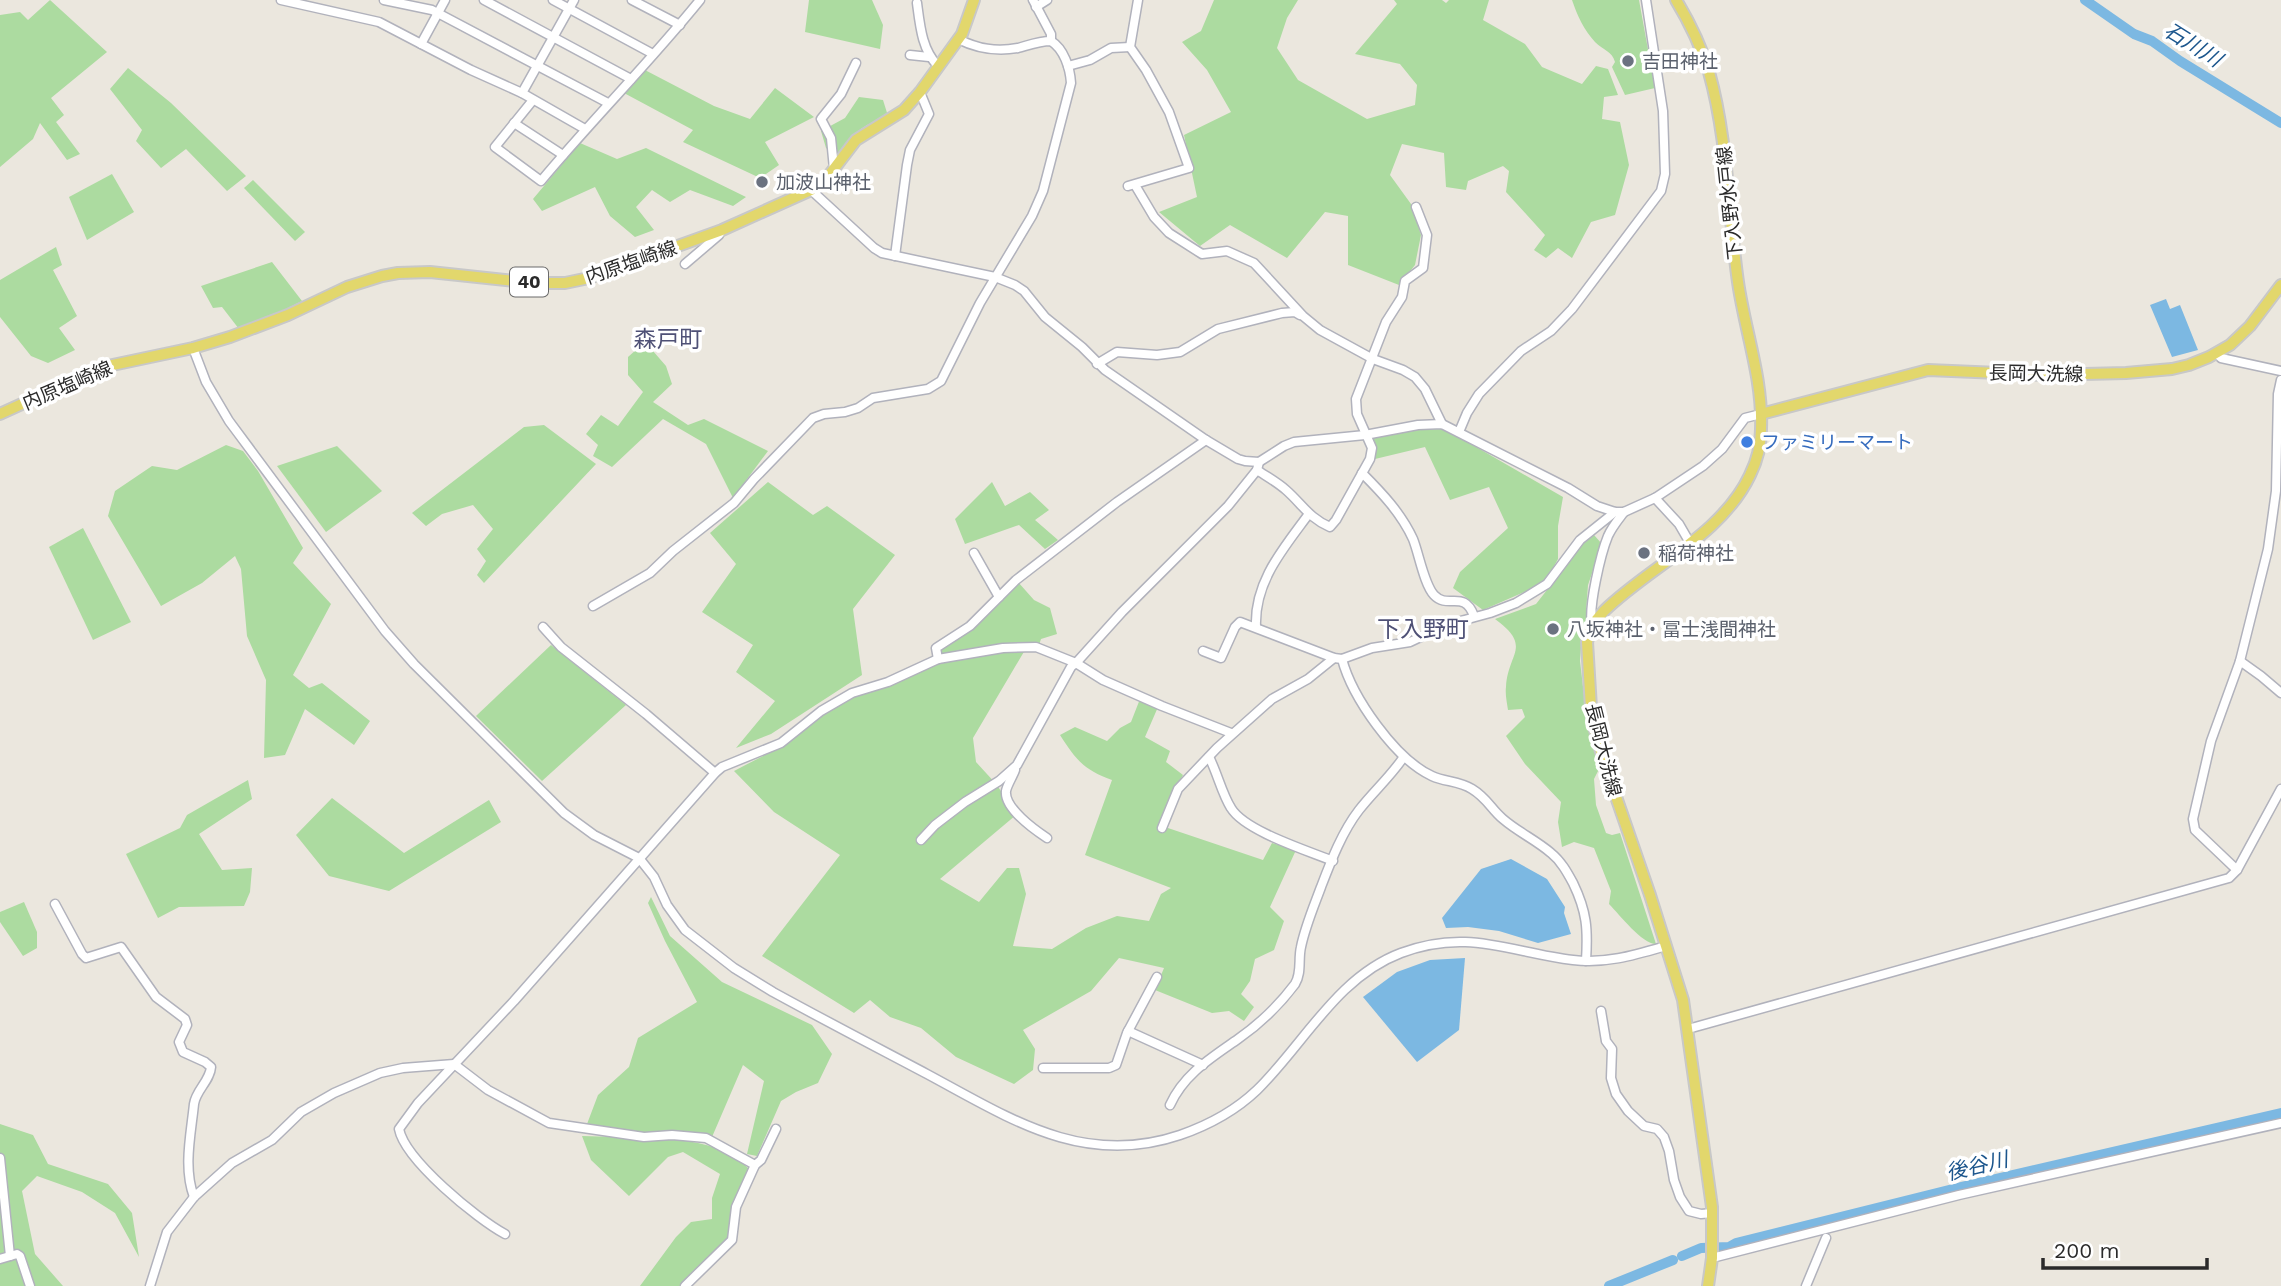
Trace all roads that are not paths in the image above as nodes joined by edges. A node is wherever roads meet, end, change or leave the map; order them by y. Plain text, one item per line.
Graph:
1 (281, 0) edge
2 (323, 0) edge
3 (384, 0) edge
4 (445, 0) edge
5 (484, 0) edge
6 (553, 0) edge
7 (574, 0) edge
8 (632, 0) edge
9 (700, 0) edge
10 (974, 0) edge
11 (1047, 0) edge
12 (1138, 0) edge
13 (1646, 0) edge
14 (1676, 0) edge
15 (917, 3) dead end
16 (1035, 3) edge
17 (569, 9) junction
18 (321, 10) junction
19 (438, 13) junction
20 (680, 25) junction
21 (553, 38) junction
22 (958, 39) junction
23 (1051, 41) junction
24 (421, 44) junction
25 (1130, 47) junction
26 (653, 54) junction
27 (909, 55) dead end
28 (929, 57) junction
29 (856, 63) dead end
30 (538, 65) junction
31 (939, 66) junction
32 (1068, 66) junction
33 (631, 79) junction
34 (919, 92) junction
35 (522, 93) junction
36 (533, 100) junction
37 (608, 103) junction
38 (514, 123) junction
39 (585, 129) junction
40 (563, 155) junction
41 (834, 169) junction
42 (811, 190) junction
43 (1416, 207) dead end
44 (722, 230) junction
45 (895, 256) junction
46 (685, 264) dead end
47 (995, 277) junction
48 (2281, 285) edge
49 (1303, 316) junction
50 (192, 348) junction
51 (2216, 354) junction
52 (1373, 359) junction
53 (1097, 364) junction
54 (2279, 371) edge
55 (2281, 380) edge
56 (0, 414) edge
57 (1761, 414) junction
58 (1442, 424) junction
59 (1459, 432) junction
60 (1365, 435) junction
61 (1206, 440) junction
62 (1258, 466) junction
63 (1362, 473) junction
64 (1655, 498) junction
65 (1619, 512) junction
66 (1308, 515) junction
67 (1690, 542) junction
68 (974, 553) dead end
69 (999, 597) junction
70 (593, 606) dead end
71 (1474, 616) junction
72 (1592, 625) junction
73 (543, 627) dead end
74 (1256, 627) junction
75 (1203, 651) dead end
76 (937, 659) junction
77 (1338, 659) junction
78 (2240, 661) junction
79 (1076, 663) junction
80 (2281, 693) edge
81 (1231, 733) junction
82 (1209, 757) junction
83 (1403, 758) junction
84 (1017, 765) junction
85 (715, 773) junction
86 (2281, 789) edge
87 (1162, 828) dead end
88 (1047, 838) dead end
89 (920, 840) dead end
90 (639, 859) junction
91 (1332, 861) junction
92 (2235, 873) junction
93 (55, 904) dead end
94 (1666, 946) junction
95 (1586, 961) junction
96 (1157, 977) dead end
97 (1601, 1011) dead end
98 (1688, 1029) junction
99 (1128, 1031) junction
100 (454, 1065) junction
101 (1203, 1065) junction
102 (1043, 1068) dead end
103 (1170, 1105) dead end
104 (2281, 1122) edge
105 (776, 1129) dead end
106 (0, 1158) edge
107 (755, 1165) junction
108 (194, 1196) junction
109 (1713, 1213) junction
110 (505, 1234) dead end
111 (1826, 1238) dead end
112 (10, 1256) junction
113 (1712, 1257) junction
114 (0, 1259) edge
115 (30, 1286) edge
116 (150, 1286) edge
117 (685, 1286) edge
118 (1708, 1286) edge
119 (1806, 1286) edge

1 - 18 street
2 - 18 street
3 - 19 street
4 - 19 street
5 - 21 street
6 - 17 street
7 - 17 street
8 - 20 street
9 - 20 street
10 - 22 main road, 内原塩崎線 / 40
11 - 16 street
12 - 25 street
13 - 59 street
14 - 57 main road, 下入野水戸線
15 - 28 street
16 - 23 street
17 - 21 street
17 - 26 street
18 - 24 street
19 - 24 street
19 - 30 street
20 - 26 street
21 - 30 street
21 - 33 street
22 - 23 street
22 - 31 main road, 内原塩崎線 / 40
23 - 32 street
24 - 35 street
25 - 32 street
25 - 49 street
26 - 33 street
27 - 28 street
28 - 31 street
29 - 41 street
30 - 35 street
30 - 37 street
31 - 34 main road, 内原塩崎線 / 40
32 - 47 street
33 - 37 street
34 - 41 main road, 内原塩崎線 / 40
34 - 45 street
35 - 36 street
36 - 38 street
36 - 39 street
37 - 39 street
38 - 40 street
38 - 40 street
39 - 40 street
41 - 42 main road, 内原塩崎線 / 40
42 - 44 main road, 内原塩崎線 / 40
42 - 45 street
43 - 52 street
44 - 46 street
44 - 50 main road, 内原塩崎線 / 40
45 - 47 street
47 - 53 street
47 - 70 street
48 - 51 main road, 長岡大洗線
49 - 52 street
49 - 53 street
50 - 56 main road, 内原塩崎線 / 40
50 - 90 street
51 - 54 street
51 - 57 main road, 長岡大洗線
52 - 58 street
52 - 60 street
53 - 61 street
55 - 78 street
57 - 64 street
57 - 67 main road
58 - 59 street
58 - 60 street
59 - 65 street
60 - 62 street
60 - 63 street
61 - 62 street
61 - 69 street
62 - 66 street
62 - 79 street
63 - 66 street
63 - 71 street
64 - 65 street
64 - 67 street
65 - 71 street
65 - 72 street
66 - 74 street
67 - 72 main road
68 - 69 street
69 - 76 street
71 - 77 street
72 - 94 main road, 長岡大洗線
73 - 85 street
74 - 75 street
74 - 77 street
76 - 79 street
76 - 85 street
77 - 81 street
77 - 83 street
78 - 80 street
78 - 92 street
79 - 81 street
79 - 84 street
81 - 82 street
82 - 87 street
82 - 91 street
83 - 91 street
83 - 95 street
84 - 88 street
84 - 89 street
85 - 90 street
86 - 92 street
90 - 95 street
90 - 100 street
91 - 101 street
92 - 98 street
93 - 108 street
94 - 95 street
94 - 98 main road, 長岡大洗線
96 - 99 street
97 - 109 street
98 - 109 main road, 長岡大洗線
99 - 101 street
99 - 102 street
100 - 107 street
100 - 108 street
100 - 110 street
101 - 103 street
104 - 113 street
105 - 107 street
106 - 112 street
107 - 117 street
108 - 116 street
109 - 113 main road, 長岡大洗線
111 - 119 street
112 - 114 street
112 - 115 street
113 - 118 main road, 長岡大洗線

